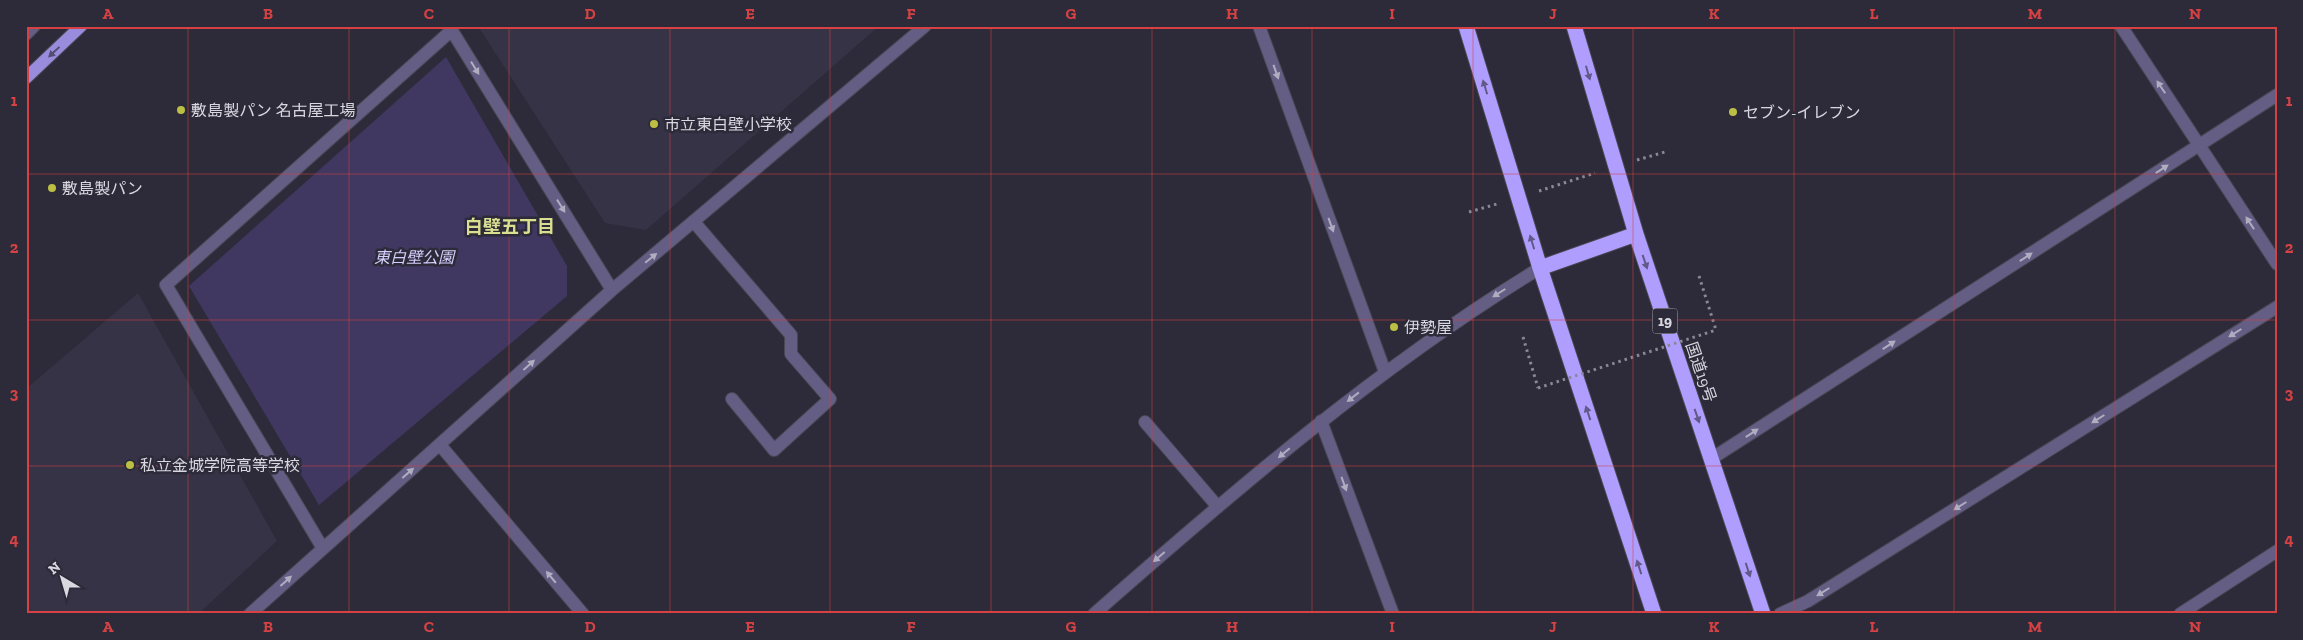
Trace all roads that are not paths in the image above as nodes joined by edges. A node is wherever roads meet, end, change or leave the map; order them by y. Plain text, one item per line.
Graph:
1 (34, 26) edge
2 (81, 26) edge
3 (925, 26) edge
4 (1259, 26) edge
5 (1466, 26) edge
6 (1574, 26) edge
7 (2120, 26) edge
8 (451, 28) edge
9 (26, 34) edge
10 (26, 78) edge
11 (2277, 95) edge
12 (2200, 145) junction
13 (694, 222) junction
14 (1636, 234) junction
15 (2277, 264) edge
16 (1540, 268) junction
17 (612, 290) junction
18 (2277, 307) edge
19 (1385, 372) junction
20 (732, 399) dead end
21 (1144, 422) dead end
22 (1322, 422) junction
23 (440, 446) junction
24 (1711, 459) junction
25 (1218, 507) junction
26 (322, 547) junction
27 (2277, 551) edge
28 (250, 614) edge
29 (582, 614) edge
30 (1094, 614) edge
31 (1393, 614) edge
32 (1654, 614) edge
33 (1762, 614) edge
34 (1780, 614) edge
35 (2180, 614) edge

1 - 9 street
2 -> 10 main road
3 - 13 street
4 -> 19 street
16 -> 5 highway
6 -> 14 highway, 国道19号 / 19
12 -> 7 street
8 -> 17 street
8 - 26 street
11 - 12 street
15 -> 12 street
24 -> 12 street
17 -> 13 street
13 - 20 street
14 - 16 highway
14 -> 24 highway, 国道19号 / 19
16 -> 19 street
32 -> 16 highway
23 -> 17 street
18 -> 34 street
19 -> 22 street
21 - 25 street
22 -> 25 street
22 -> 31 street
26 -> 23 street
29 -> 23 street
24 -> 33 highway, 国道19号 / 19
25 -> 30 street
28 -> 26 street
27 - 35 street

